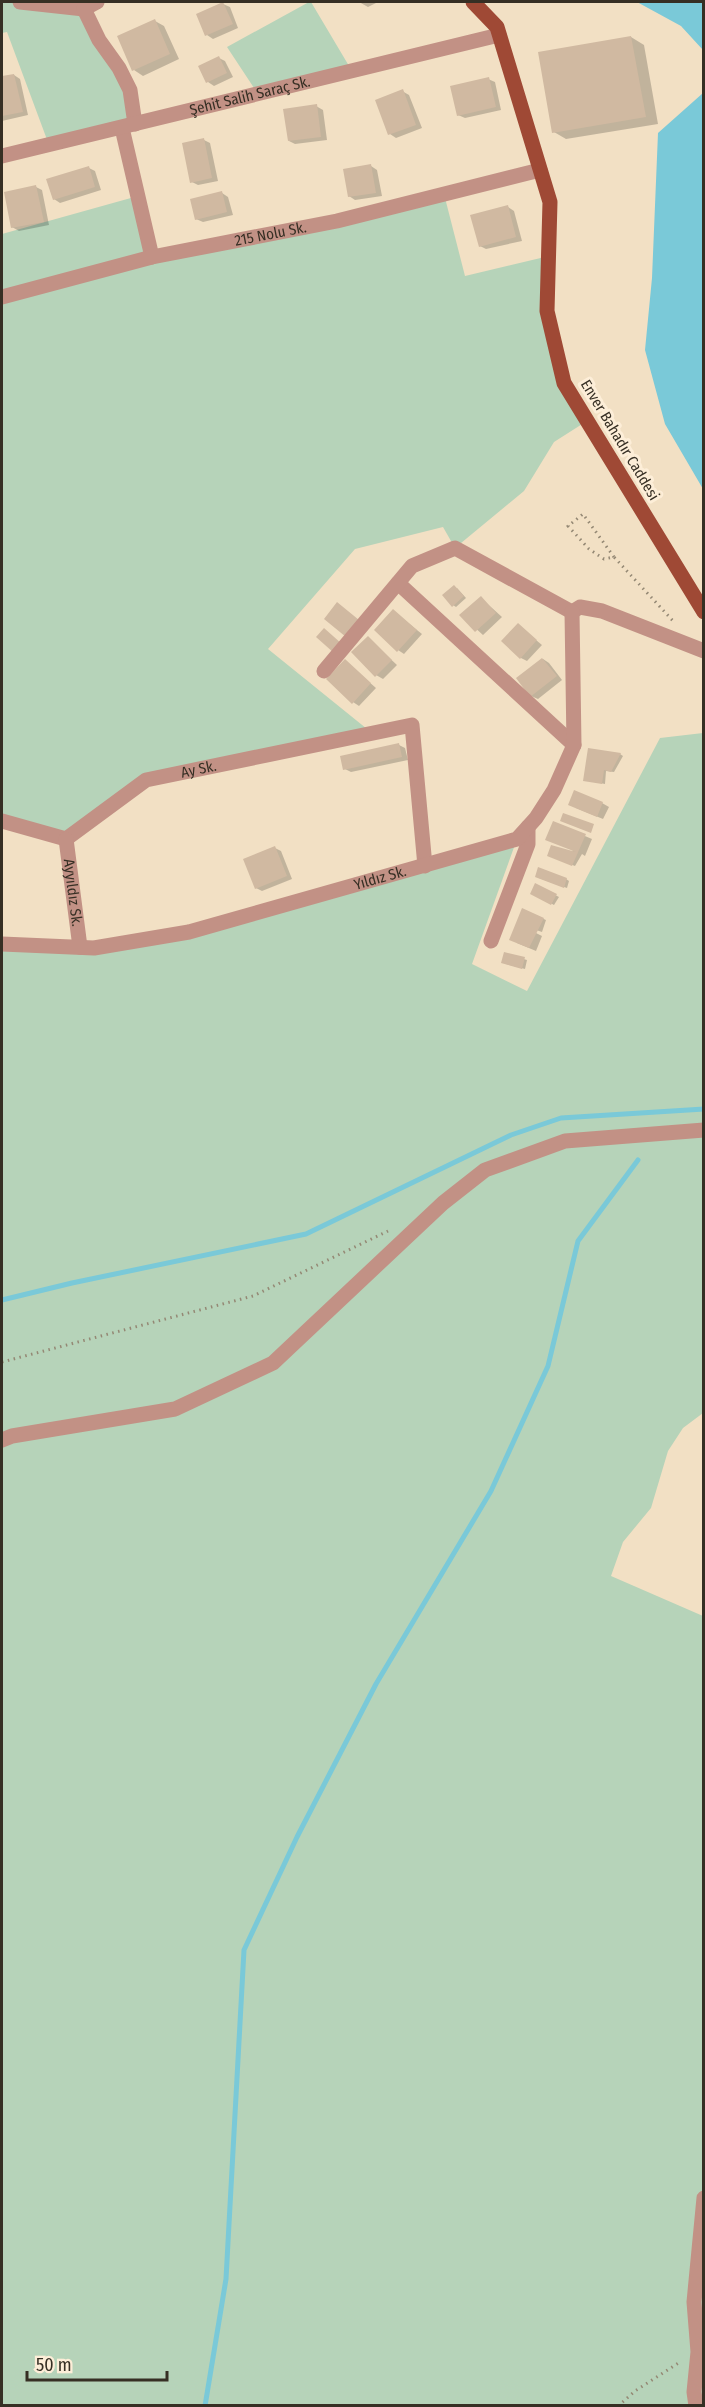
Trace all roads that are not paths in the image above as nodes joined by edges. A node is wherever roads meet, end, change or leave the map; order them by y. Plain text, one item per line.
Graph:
1 (20, 2) edge
2 (473, 2) edge
3 (91, 5) edge
4 (499, 35) junction
5 (129, 126) junction
6 (2, 156) edge
7 (540, 170) junction
8 (152, 257) junction
9 (2, 297) edge
10 (398, 583) junction
11 (572, 612) junction
12 (704, 612) edge
13 (704, 651) edge
14 (324, 671) dead end
15 (574, 746) junction
16 (2, 821) edge
17 (528, 827) junction
18 (66, 839) junction
19 (425, 866) junction
20 (491, 941) dead end
21 (2, 944) edge
22 (80, 947) junction
23 (704, 1130) edge
24 (2, 1440) edge
25 (704, 2198) edge
26 (701, 2350) edge
27 (696, 2406) edge

1 - 3 street
2 - 4 main road, Enver Bahadır Caddesi
3 - 5 street
4 - 5 street, Şehit Salih Saraç Sk.
4 - 7 main road, Enver Bahadır Caddesi
5 - 6 street, Şehit Salih Saraç Sk.
5 - 8 street
7 - 8 street, 215 Nolu Sk.
7 - 12 main road, Enver Bahadır Caddesi
8 - 9 street, 215 Nolu Sk.
10 - 11 street
10 - 14 street
10 - 15 street
11 - 13 street
11 - 15 street, Yıldız Sk.
15 - 17 street, Yıldız Sk.
16 - 18 street
17 - 19 street, Yıldız Sk.
17 - 20 street
18 - 19 street, Ay Sk.
18 - 22 street, Ayyıldız Sk.
19 - 22 street, Yıldız Sk.
21 - 22 street, Yıldız Sk.
23 - 24 street
25 - 26 street
26 - 27 street

